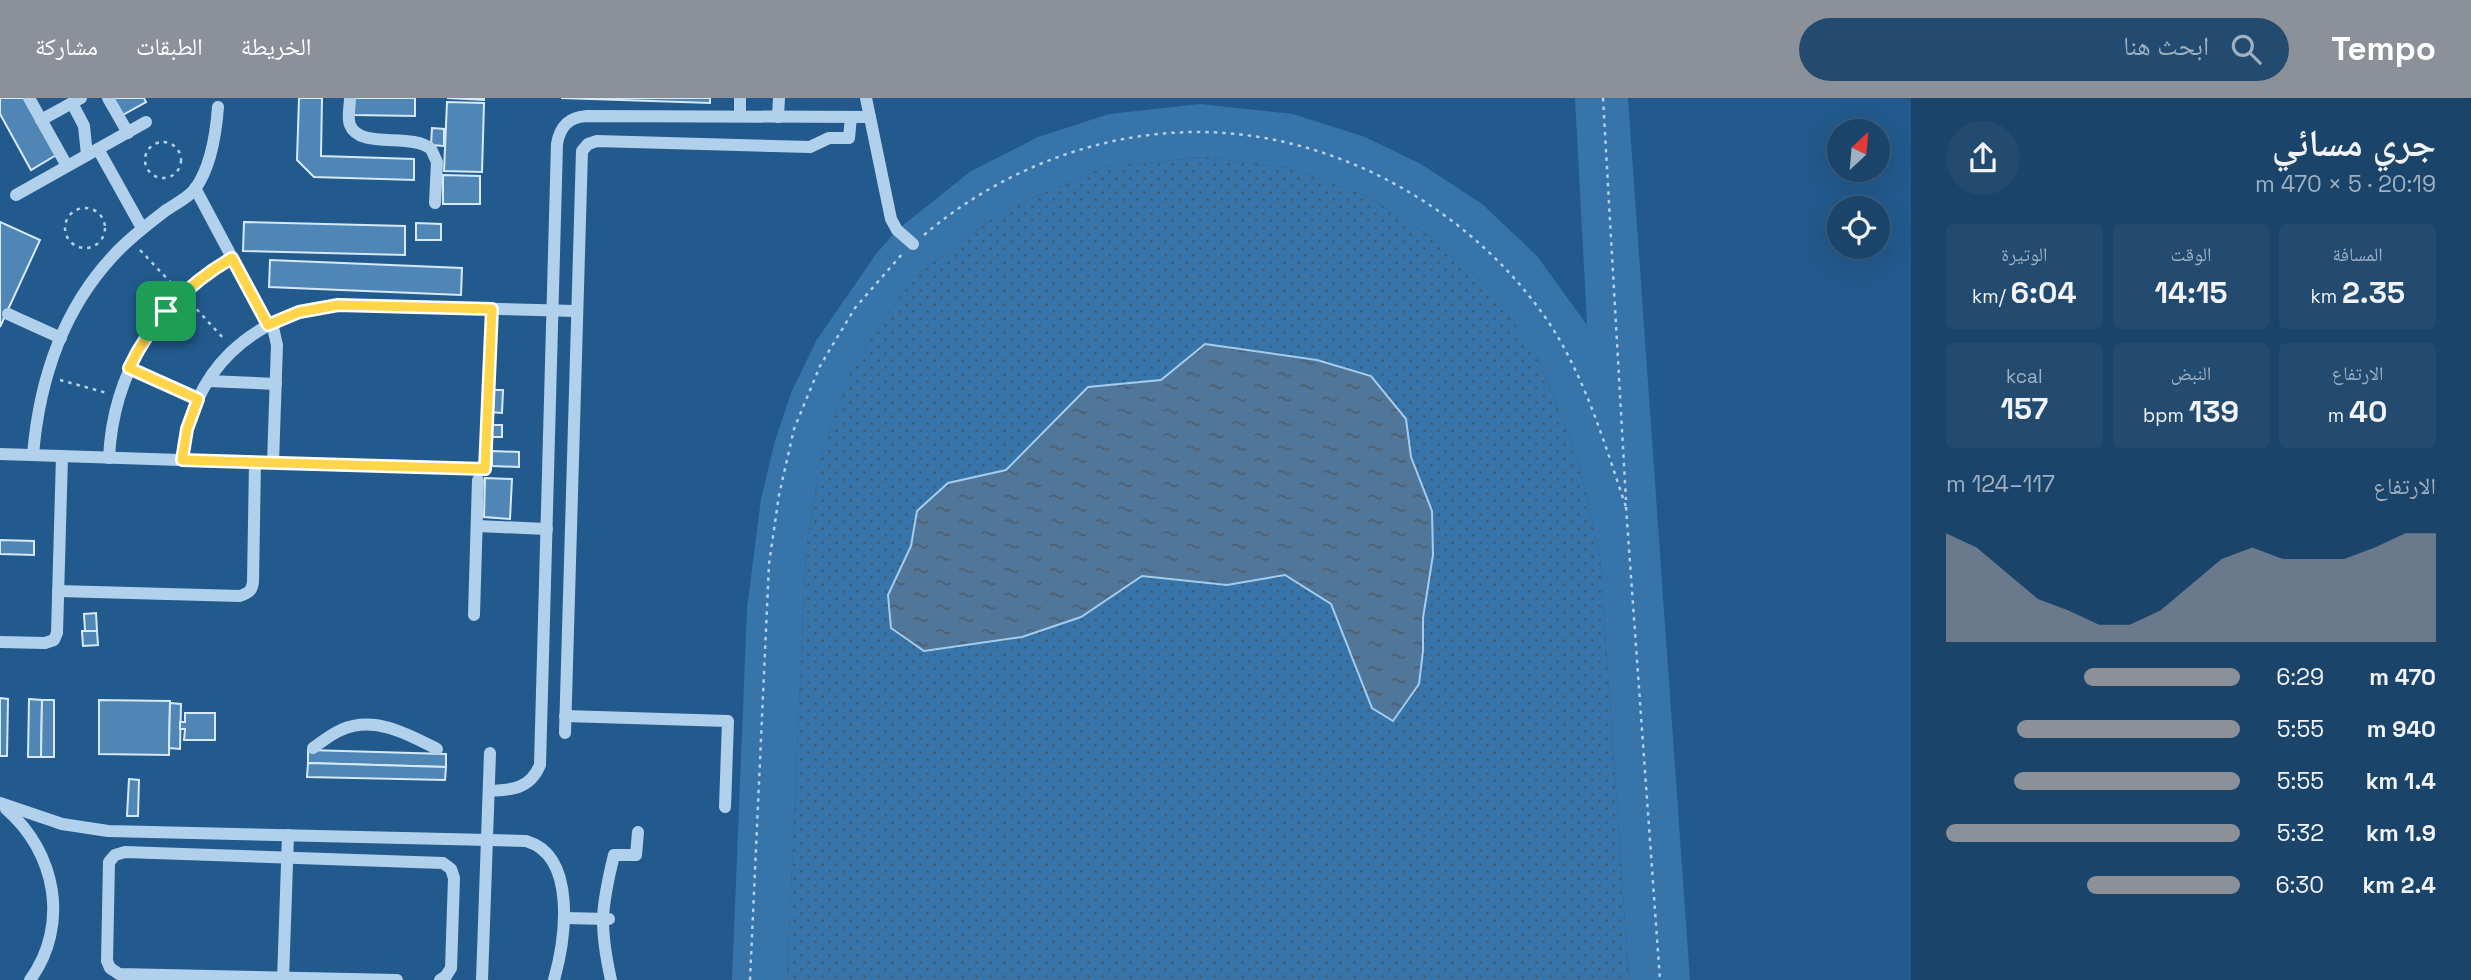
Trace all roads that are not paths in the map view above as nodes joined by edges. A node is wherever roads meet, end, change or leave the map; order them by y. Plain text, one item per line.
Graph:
1 (29, 98) edge
2 (108, 98) edge
3 (350, 98) edge
4 (740, 98) edge
5 (779, 98) edge
6 (866, 98) edge
7 (76, 101) edge
8 (218, 107) dead end
9 (740, 117) junction
10 (778, 117) junction
11 (851, 117) junction
12 (870, 117) junction
13 (41, 120) junction
14 (146, 122) dead end
15 (84, 126) junction
16 (128, 133) junction
17 (98, 149) junction
18 (67, 166) junction
19 (195, 188) junction
20 (16, 195) dead end
21 (435, 203) dead end
22 (142, 228) junction
23 (913, 244) road end
24 (232, 258) junction
25 (553, 310) junction
26 (576, 311) junction
27 (8, 314) dead end
28 (270, 324) junction
29 (61, 338) junction
30 (208, 380) junction
31 (276, 384) junction
32 (0, 454) edge
33 (33, 456) junction
34 (62, 456) junction
35 (109, 458) junction
36 (182, 460) junction
37 (255, 462) junction
38 (478, 481) dead end
39 (477, 526) junction
40 (547, 529) junction
41 (58, 591) junction
42 (474, 615) dead end
43 (0, 642) edge
44 (565, 716) junction
45 (565, 733) dead end
46 (313, 748) dead end
47 (437, 749) dead end
48 (491, 753) dead end
49 (489, 790) junction
50 (0, 803) edge
51 (725, 807) dead end
52 (638, 832) dead end
53 (288, 835) junction
54 (486, 840) junction
55 (287, 858) junction
56 (564, 918) junction
57 (602, 919) junction
58 (283, 979) edge
59 (30, 980) edge
60 (397, 980) edge
61 (440, 980) edge
62 (482, 980) edge
63 (554, 980) edge
64 (611, 980) edge

1 - 13 street
2 - 16 street
3 - 21 street
4 - 9 street
5 - 10 street
6 - 12 street
7 - 13 street
7 - 15 street
8 - 19 street
9 - 10 street
9 - 25 street
10 - 11 street
11 - 12 street
11 - 26 street
12 - 23 street
13 - 18 street
14 - 16 street
15 - 17 street
15 - 17 street
16 - 17 street
17 - 18 street
17 - 22 street
18 - 20 street
19 - 22 street
19 - 24 street
22 - 29 street
24 - 28 street
24 - 35 street
25 - 26 street
25 - 28 street
25 - 40 street
26 - 44 street
27 - 29 street
28 - 30 street
28 - 31 street
29 - 33 street
30 - 31 street
30 - 36 street
31 - 37 street
32 - 33 street
33 - 34 street
34 - 35 street
34 - 41 street
35 - 36 street
36 - 37 street
37 - 41 street
38 - 39 street
39 - 40 street
39 - 42 street
40 - 49 street
41 - 43 street
44 - 45 street
44 - 51 street
46 - 47 street
48 - 49 street
49 - 54 street
50 - 53 street
50 - 59 street
52 - 57 street
53 - 54 street
53 - 55 street
54 - 56 street
54 - 62 street
55 - 58 street
55 - 58 street
55 - 61 street
56 - 57 street
56 - 63 street
57 - 64 street
58 - 60 street

